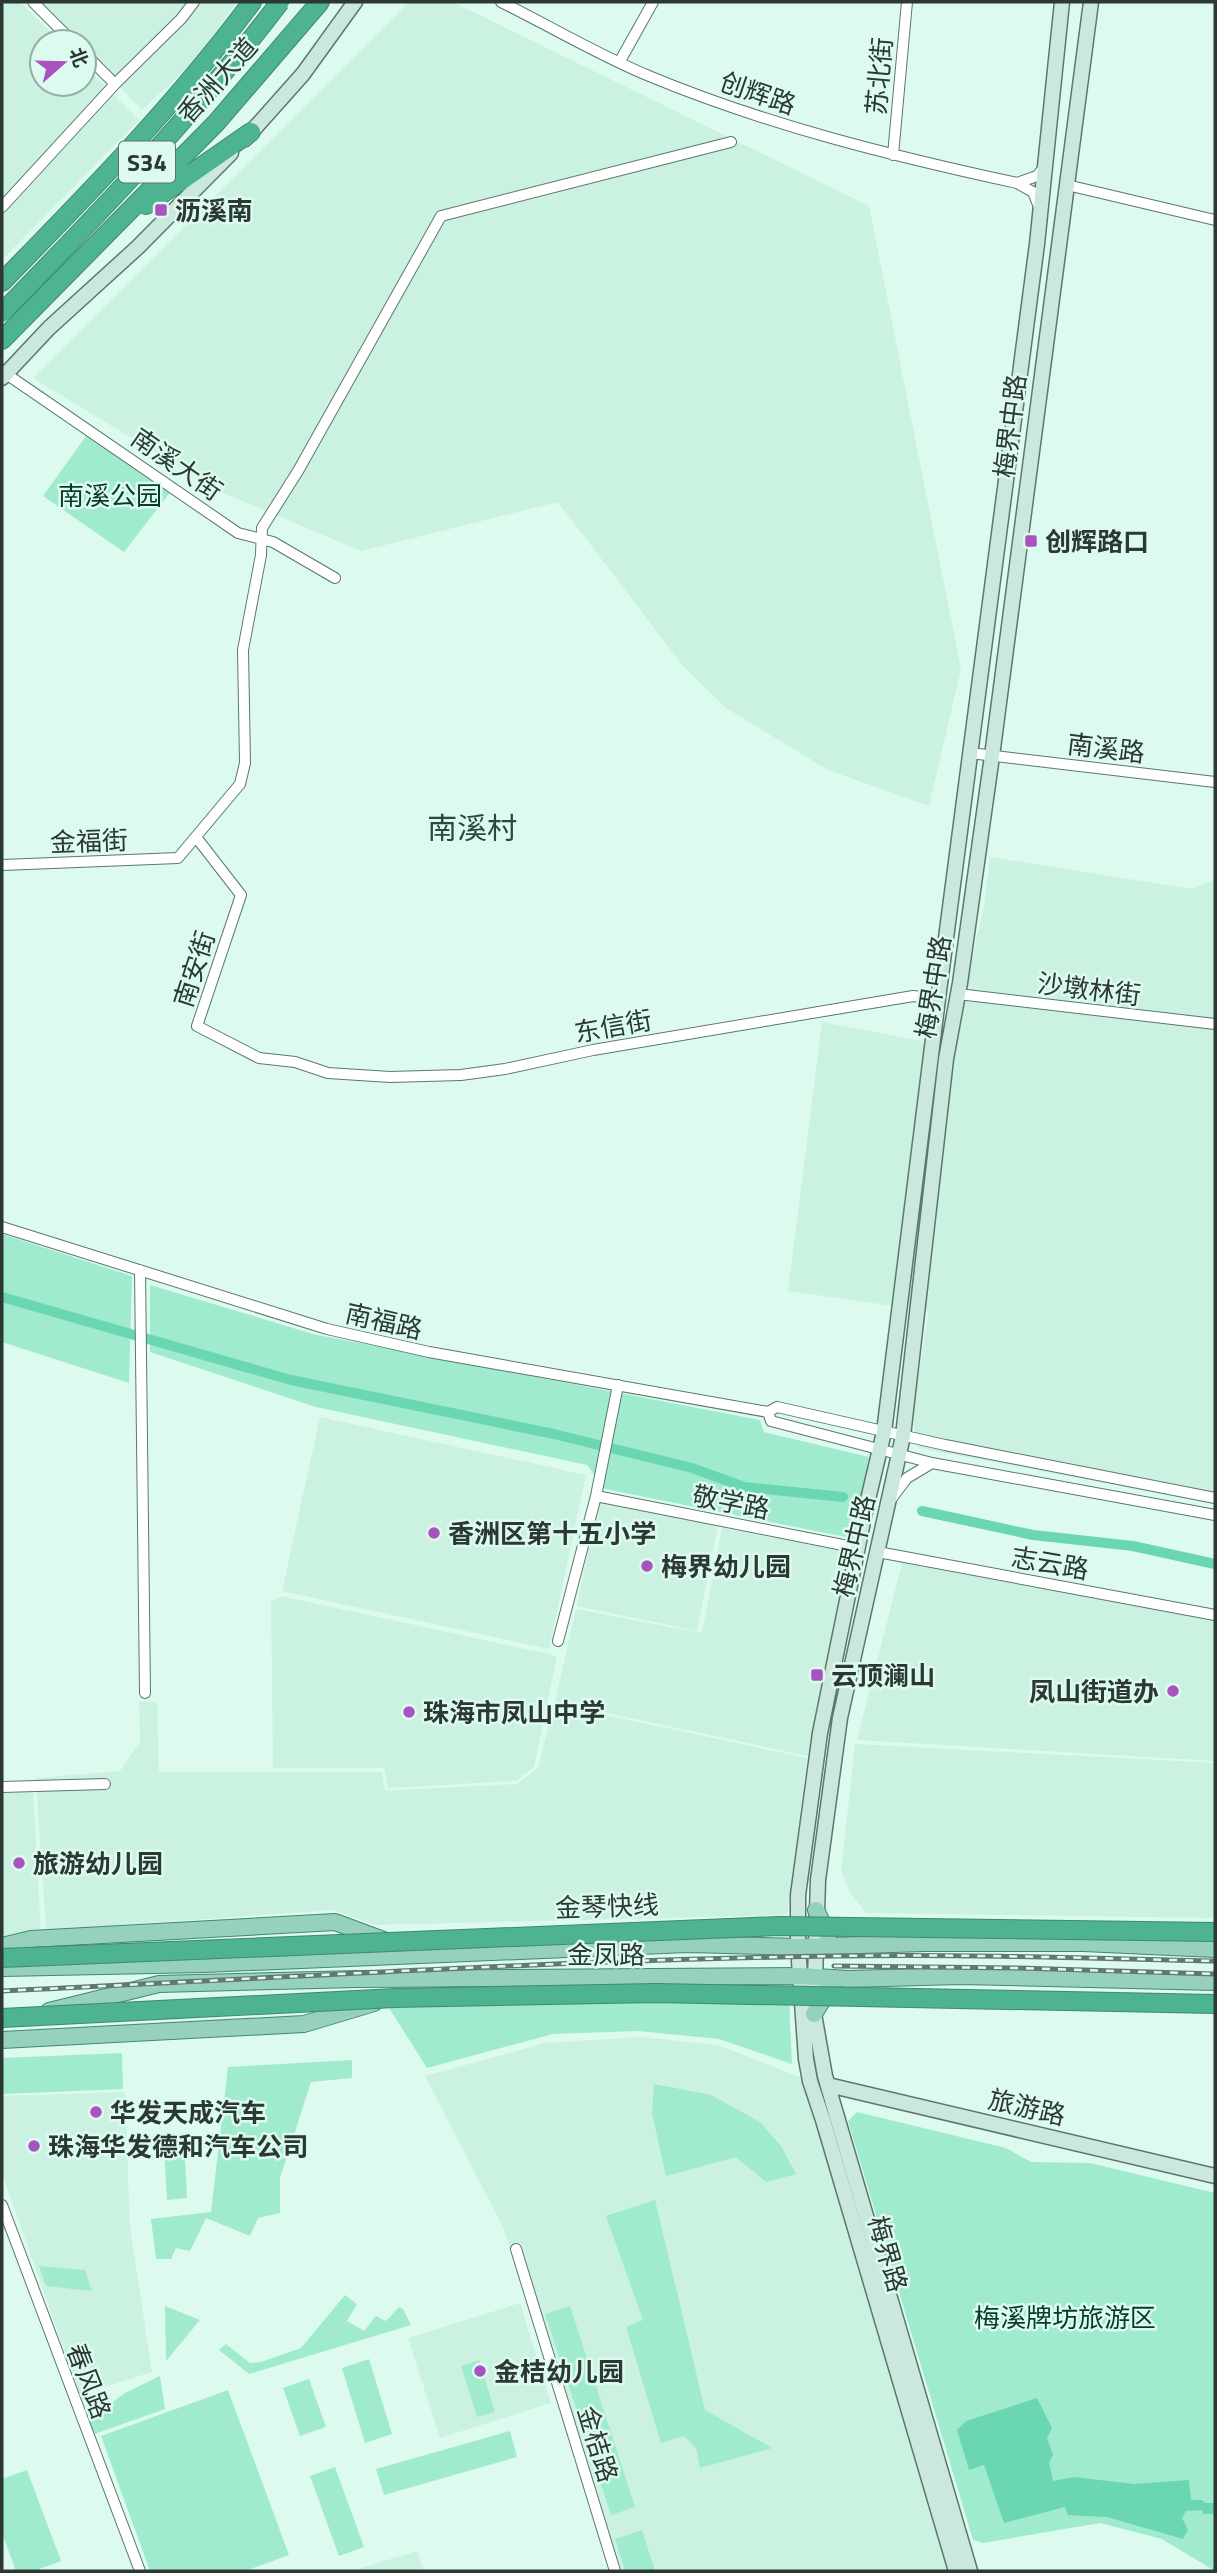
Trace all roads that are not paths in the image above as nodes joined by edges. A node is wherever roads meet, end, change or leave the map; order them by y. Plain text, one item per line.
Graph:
1 (33, 2) edge
2 (194, 2) edge
3 (251, 2) edge
4 (280, 2) edge
5 (286, 2) edge
6 (320, 2) edge
7 (355, 2) edge
8 (501, 2) edge
9 (653, 2) edge
10 (907, 2) edge
11 (1062, 2) edge
12 (1091, 2) edge
13 (59, 28) edge
14 (620, 61) junction
15 (98, 67) edge
16 (115, 84) junction
17 (251, 132) junction
18 (731, 142) dead end
19 (893, 155) junction
20 (1045, 166) junction
21 (1017, 183) junction
22 (1067, 185) junction
23 (2, 207) edge
24 (1041, 212) junction
25 (1215, 220) edge
26 (112, 229) junction
27 (2, 282) edge
28 (2, 306) edge
29 (2, 313) edge
30 (2, 340) edge
31 (3, 374) edge
32 (262, 541) junction
33 (335, 578) dead end
34 (970, 752) junction
35 (992, 756) junction
36 (1215, 782) edge
37 (196, 837) junction
38 (2, 865) edge
39 (958, 995) junction
40 (938, 999) junction
41 (1215, 1024) edge
42 (295, 1062) joint
43 (2, 1227) edge
44 (140, 1270) junction
45 (618, 1385) junction
46 (768, 1412) junction
47 (884, 1432) junction
48 (903, 1436) junction
49 (880, 1450) junction
50 (898, 1455) junction
51 (932, 1463) junction
52 (596, 1496) junction
53 (1215, 1498) edge
54 (889, 1502) junction
55 (1215, 1515) edge
56 (858, 1548) junction
57 (878, 1552) junction
58 (851, 1582) junction
59 (870, 1586) junction
60 (1215, 1615) edge
61 (558, 1641) dead end
62 (145, 1693) dead end
63 (105, 1784) dead end
64 (2, 1787) edge
65 (816, 1910) junction
66 (1215, 1932) edge
67 (845, 1945) junction
68 (2, 1946) edge
69 (816, 1946) junction
70 (798, 1947) junction
71 (1215, 1949) edge
72 (421, 1955) junction
73 (2, 1958) edge
74 (2, 1968) edge
75 (809, 1977) junction
76 (454, 1979) junction
77 (848, 1979) junction
78 (1215, 1982) edge
79 (1215, 2004) edge
80 (814, 2014) junction
81 (2, 2020) edge
82 (2, 2040) edge
83 (828, 2085) junction
84 (1215, 2176) edge
85 (2, 2205) edge
86 (516, 2249) dead end
87 (140, 2571) edge
88 (615, 2571) edge
89 (964, 2571) edge

1 - 13 street
2 - 16 street
3 - 27 highway, S34
4 - 29 highway, S34, bridge
5 - 28 highway, 香洲大道
6 - 26 highway, 香洲大道
7 - 17 main road
8 - 14 street, 创辉路
9 - 14 street
10 - 19 street, 苏北街
11 - 20 main road, 梅界中路
12 - 22 main road, 梅界中路
14 - 19 street, 创辉路
15 - 16 street
16 - 23 street
17 - 26 highway
17 - 31 main road
18 - 32 street
19 - 21 street, 创辉路
20 - 21 street
20 - 24 main road, 梅界中路
21 - 24 street
22 - 25 street
22 - 35 main road, 梅界中路
24 - 34 main road, 梅界中路
26 - 30 highway, 香洲大道
31 - 32 street, 南溪大街
32 - 33 street, 南溪大街
32 - 37 street
34 - 35 street, 南溪路
34 - 40 main road, 梅界中路
35 - 36 street, 南溪路
35 - 39 main road, 梅界中路
37 - 38 street, 金福街
37 - 42 street, 南安街
39 - 41 street, 沙墩林街
39 - 48 main road, 梅界中路
40 - 42 street, 东信街
40 - 47 main road, 梅界中路
43 - 44 street, 南福路
44 - 45 street, 南福路
44 - 62 street
45 - 46 street, 南福路
45 - 52 street
46 - 47 street
46 - 49 street
47 - 48 street
47 - 49 main road, 梅界中路
48 - 50 main road, 梅界中路
48 - 53 street
49 - 50 street
49 - 56 main road, 梅界中路
50 - 51 street
50 - 54 main road, 梅界中路
51 - 54 street
51 - 55 street
52 - 56 street, 敬学路
52 - 61 street
54 - 57 main road, 梅界中路
56 - 58 main road, 梅界中路
57 - 59 main road, 梅界中路
57 - 60 street, 志云路
58 - 59 street
58 - 70 main road, 梅界中路
59 - 65 main road, 梅界中路
63 - 64 street
65 - 67 main road
65 - 69 main road, 梅界中路
66 - 73 highway, 金琴快线, bridge
67 - 69 main road, 金凤路
67 - 71 main road, 金凤路
68 - 72 main road, bridge
69 - 70 main road, 金凤路
69 - 75 main road, 梅界中路
70 - 72 main road, 金凤路
70 - 75 main road, 梅界路
72 - 74 main road, 金凤路
75 - 76 main road, 金凤路
75 - 77 main road, 金凤路
75 - 80 main road
75 - 89 main road, 梅界路
76 - 81 main road, 金凤路
76 - 82 main road, bridge
77 - 78 main road, 金凤路
77 - 80 main road
79 - 81 highway, bridge
80 - 83 main road
83 - 84 main road, 旅游路
83 - 89 main road
85 - 87 street, 春风路
86 - 88 street, 金桔路

